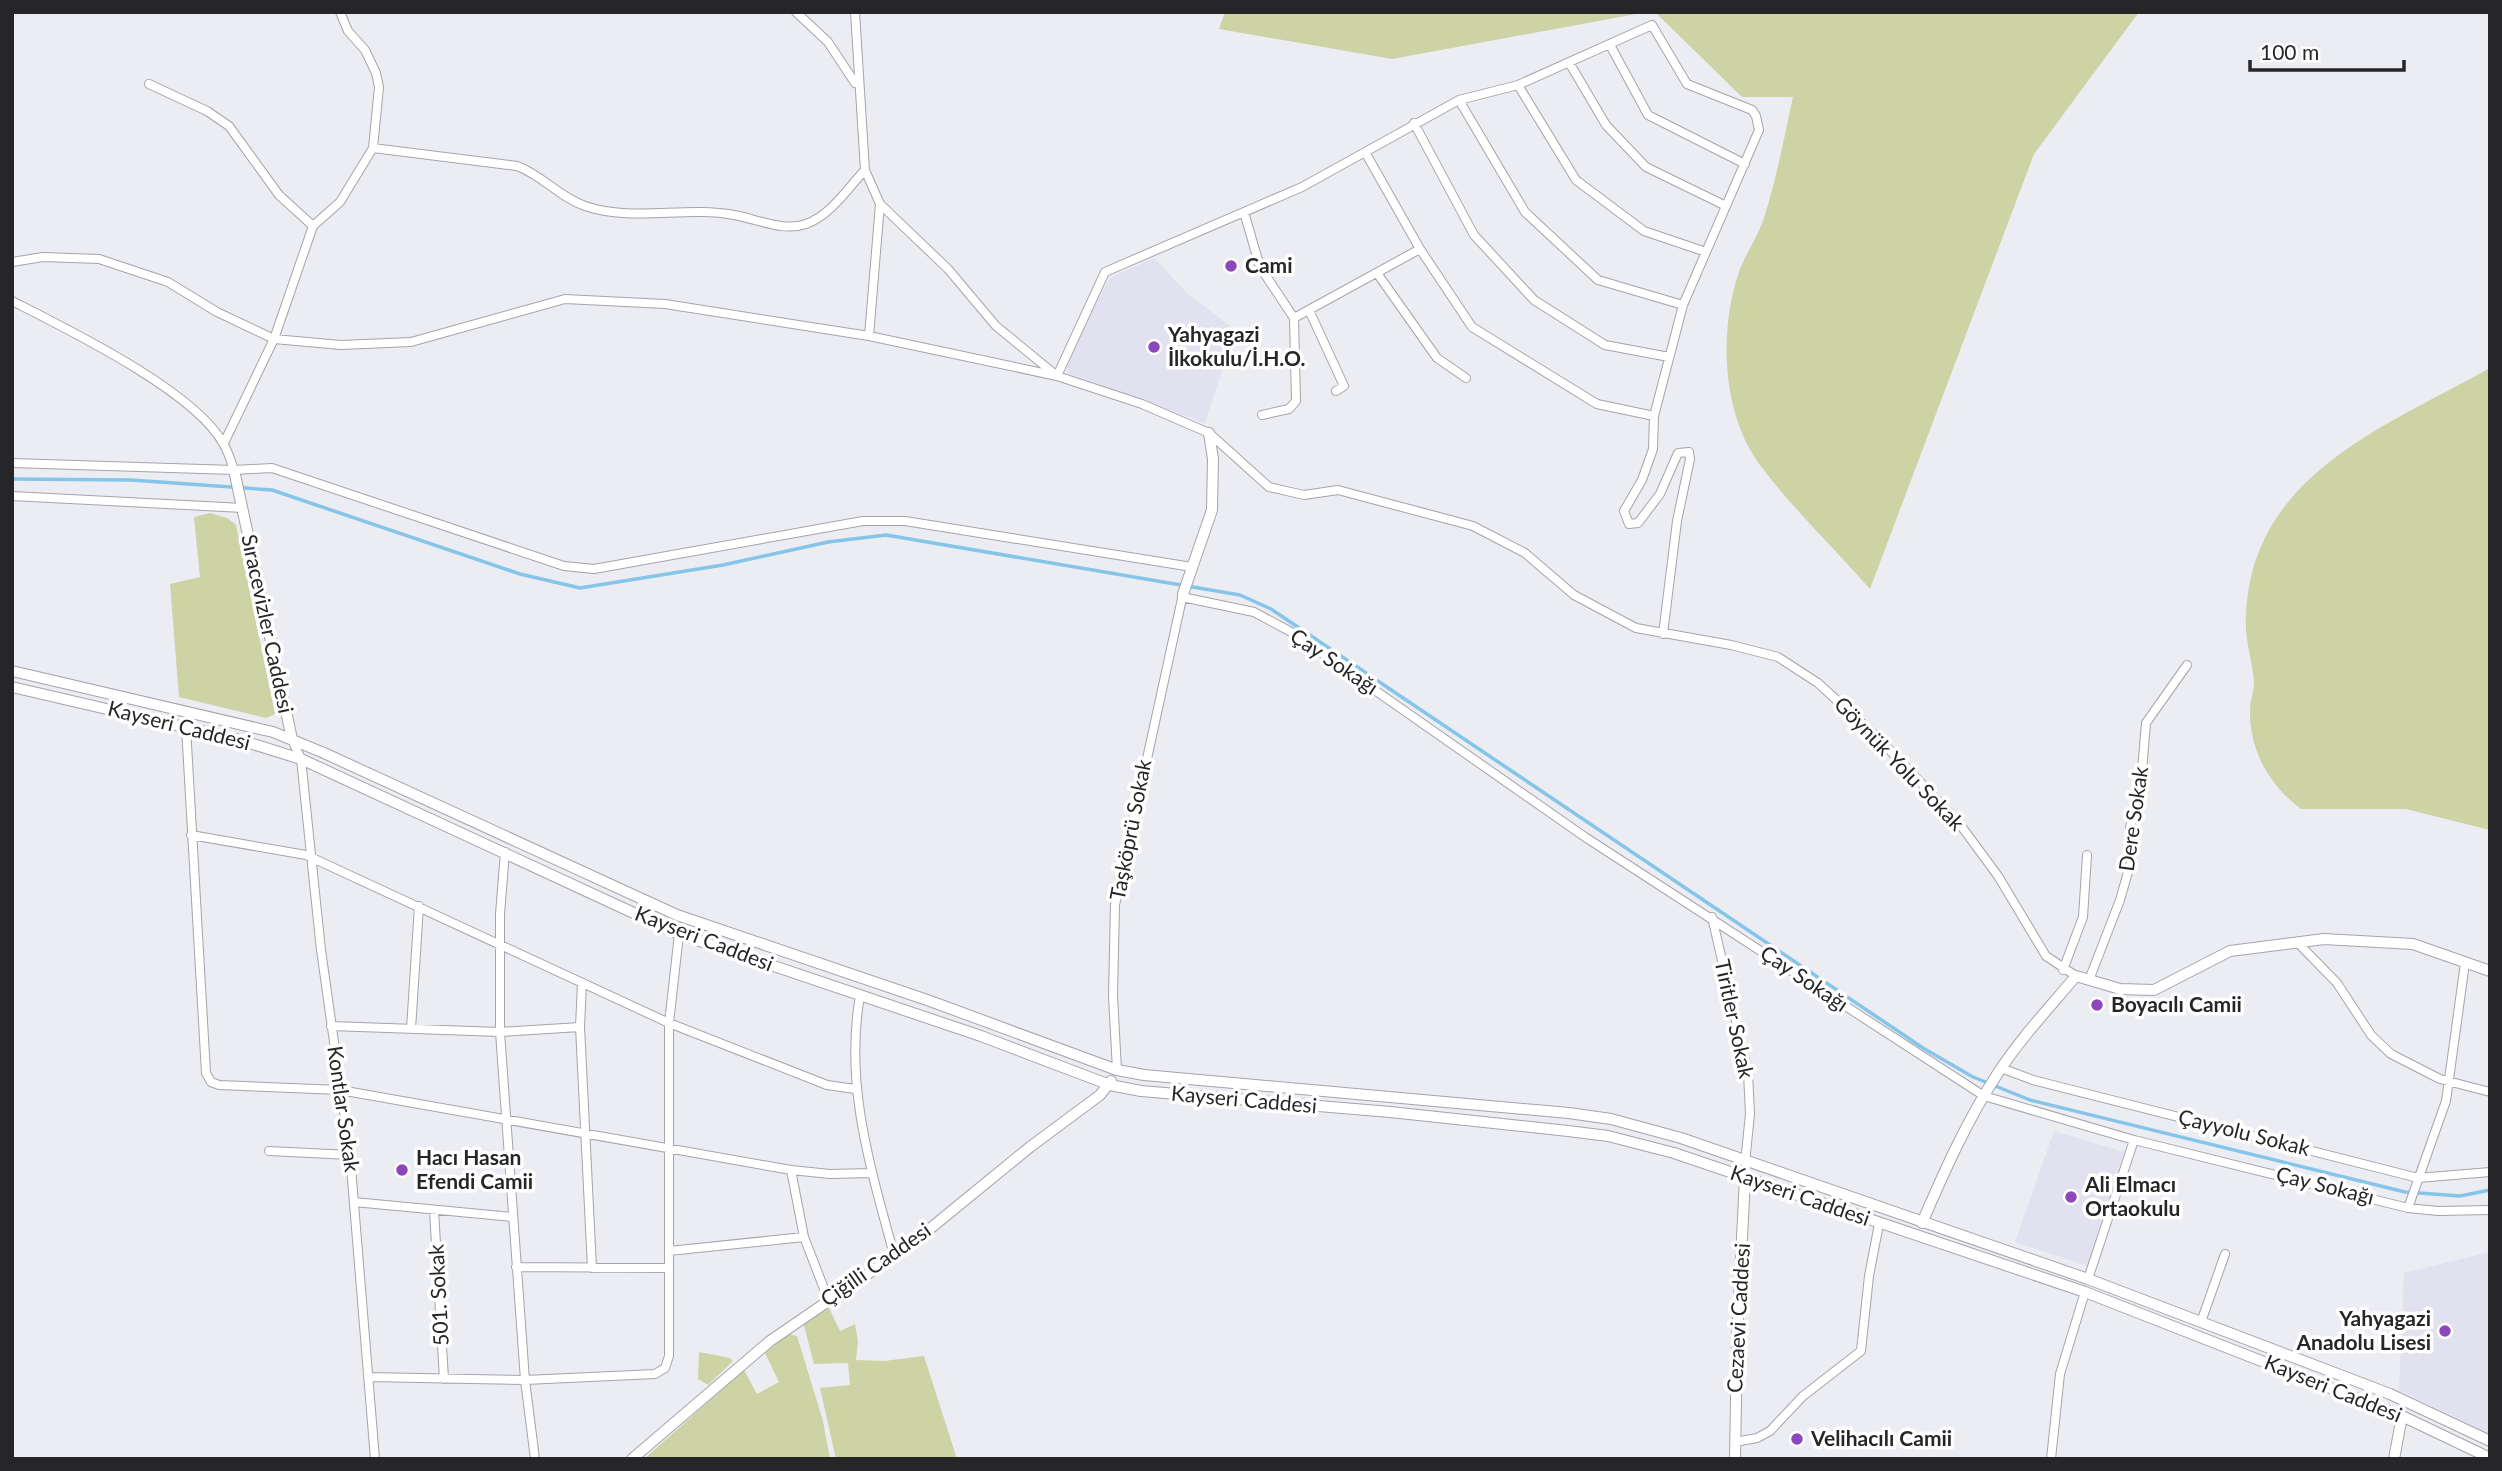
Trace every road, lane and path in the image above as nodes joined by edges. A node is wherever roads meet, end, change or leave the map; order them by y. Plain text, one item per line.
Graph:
1 (340, 12) edge
2 (796, 12) edge
3 (855, 12) edge
4 (1610, 45) junction
5 (1570, 64) junction
6 (149, 84) dead end
7 (857, 85) junction
8 (1518, 85) junction
9 (1459, 100) junction
10 (1414, 123) junction
11 (373, 148) junction
12 (1365, 152) junction
13 (1745, 164) junction
14 (865, 170) junction
15 (880, 204) junction
16 (1726, 206) junction
17 (1244, 212) junction
18 (313, 226) junction
19 (1420, 249) junction
20 (1706, 251) junction
21 (12, 262) edge
22 (1377, 273) junction
23 (12, 301) edge
24 (1683, 305) junction
25 (1309, 310) junction
26 (1294, 318) junction
27 (869, 336) junction
28 (274, 339) junction
29 (1669, 357) junction
30 (1057, 376) junction
31 (1466, 378) dead end
32 (1336, 391) dead end
33 (1262, 415) dead end
34 (1654, 416) junction
35 (1209, 433) junction
36 (224, 443) junction
37 (12, 463) edge
38 (234, 470) junction
39 (12, 496) edge
40 (243, 508) junction
41 (1192, 566) junction
42 (1182, 595) junction
43 (1663, 634) junction
44 (2187, 665) dead end
45 (12, 671) edge
46 (12, 687) edge
47 (186, 727) junction
48 (292, 739) junction
49 (301, 759) junction
50 (191, 835) junction
51 (505, 852) junction
52 (2087, 855) dead end
53 (311, 858) junction
54 (419, 906) junction
55 (1712, 917) junction
56 (679, 933) junction
57 (2297, 942) junction
58 (499, 943) junction
59 (2465, 963) junction
60 (2063, 970) junction
61 (2490, 971) edge
62 (2076, 976) junction
63 (2090, 980) junction
64 (582, 983) junction
65 (860, 996) junction
66 (668, 1023) junction
67 (331, 1026) junction
68 (580, 1027) junction
69 (411, 1029) junction
70 (500, 1032) junction
71 (1117, 1069) junction
72 (2000, 1070) junction
73 (2450, 1082) junction
74 (1110, 1085) junction
75 (855, 1089) junction
76 (340, 1090) junction
77 (2490, 1092) edge
78 (1985, 1094) junction
79 (506, 1119) junction
80 (584, 1133) junction
81 (2134, 1140) junction
82 (668, 1149) junction
83 (269, 1151) dead end
84 (350, 1155) junction
85 (1745, 1163) junction
86 (791, 1170) junction
87 (2490, 1172) edge
88 (872, 1173) junction
89 (1745, 1177) junction
90 (2418, 1178) junction
91 (354, 1202) junction
92 (2408, 1206) junction
93 (434, 1210) junction
94 (2490, 1210) edge
95 (512, 1217) junction
96 (1922, 1223) junction
97 (1879, 1224) junction
98 (804, 1237) junction
99 (668, 1251) junction
100 (2225, 1254) dead end
101 (894, 1255) junction
102 (516, 1267) junction
103 (592, 1268) junction
104 (668, 1268) junction
105 (2088, 1279) junction
106 (2085, 1292) junction
107 (828, 1299) junction
108 (2202, 1322) junction
109 (368, 1377) junction
110 (444, 1379) junction
111 (525, 1380) junction
112 (2402, 1416) junction
113 (2490, 1441) edge
114 (1735, 1442) junction
115 (2490, 1458) edge
116 (375, 1459) edge
117 (535, 1459) edge
118 (632, 1459) edge
119 (1735, 1459) edge
120 (2051, 1459) edge
121 (2394, 1459) edge

1 - 11 street
2 - 7 street
3 - 7 street
4 - 5 street
4 - 13 street
4 - 13 street
5 - 8 street
5 - 16 street
6 - 18 street
7 - 14 street
8 - 9 street
8 - 20 street
9 - 10 street
9 - 24 street
10 - 12 street
10 - 29 street
11 - 14 street
11 - 18 street
12 - 17 street
12 - 19 street
13 - 16 street
14 - 15 street
15 - 27 street
15 - 30 street
16 - 20 street
17 - 26 street
17 - 30 street
18 - 28 street
19 - 22 street
19 - 34 street
20 - 24 street
21 - 28 street
22 - 25 street
22 - 31 street
23 - 36 street
24 - 29 street
25 - 26 street
25 - 32 street
26 - 33 street
27 - 28 street
27 - 30 street
28 - 36 street
29 - 34 street
30 - 35 street, Göynük Yolu Sokak
34 - 43 street
35 - 41 main road
35 - 43 street, Göynük Yolu Sokak
36 - 38 street
37 - 38 street
38 - 40 main road, Sıracevizler Caddesi
38 - 41 street
39 - 40 street
40 - 48 main road, Sıracevizler Caddesi
41 - 42 main road
42 - 55 street, Çay Sokağı
42 - 71 street, Taşköprü Sokak
43 - 60 street, Göynük Yolu Sokak
44 - 63 street, Dere Sokak
45 - 48 main road, Kayseri Caddesi
46 - 47 main road, Kayseri Caddesi
47 - 49 main road, Kayseri Caddesi
47 - 50 street
48 - 49 street, Kontlar Sokak
48 - 71 main road, Kayseri Caddesi
49 - 51 main road, Kayseri Caddesi
49 - 53 street, Kontlar Sokak
50 - 53 street
50 - 76 street
51 - 56 main road, Kayseri Caddesi
51 - 58 street
52 - 60 street
53 - 54 street
53 - 67 street, Kontlar Sokak
54 - 58 street
54 - 69 street
55 - 78 street, Çay Sokağı
55 - 85 street, Tiritler Sokak
56 - 65 main road, Kayseri Caddesi
56 - 66 street
57 - 59 main road
57 - 63 main road
57 - 73 street
58 - 64 street
58 - 70 street
59 - 61 main road
59 - 73 street
60 - 62 street, Göynük Yolu Sokak
62 - 63 main road
62 - 72 main road
64 - 66 street
64 - 68 street
65 - 74 main road, Kayseri Caddesi
65 - 75 street
66 - 75 street
66 - 82 street
67 - 69 street
67 - 76 street, Kontlar Sokak
68 - 70 street
68 - 80 street
69 - 70 street
70 - 79 street
71 - 74 main road, Çiğilli Caddesi
71 - 85 main road, Kayseri Caddesi
72 - 78 main road
72 - 90 street, Çayyolu Sokak
73 - 77 street
73 - 90 street
74 - 89 main road, Kayseri Caddesi
74 - 101 main road, Çiğilli Caddesi
75 - 88 street
76 - 79 street
76 - 84 street, Kontlar Sokak
78 - 81 street, Çay Sokağı
78 - 96 main road
79 - 80 street
79 - 95 street
80 - 82 street
80 - 103 street
81 - 92 street, Çay Sokağı
81 - 105 street
82 - 86 street
82 - 99 street
83 - 84 street
84 - 91 street, Kontlar Sokak
85 - 96 main road, Kayseri Caddesi
86 - 88 street
86 - 98 street
87 - 90 street, Çayyolu Sokak
88 - 101 street
89 - 97 main road, Kayseri Caddesi
89 - 114 main road, Cezaevi Caddesi
90 - 92 street
91 - 93 street
91 - 109 street, Kontlar Sokak
92 - 94 street, Çay Sokağı
93 - 95 street
93 - 110 street, 501. Sokak
95 - 102 street
96 - 105 main road, Kayseri Caddesi
97 - 106 main road, Kayseri Caddesi
97 - 114 street
98 - 99 street
98 - 107 street
99 - 104 street
100 - 108 street
101 - 107 main road, Çiğilli Caddesi
102 - 103 street
102 - 111 street
103 - 104 street
104 - 111 street
105 - 108 main road, Kayseri Caddesi
106 - 112 main road, Kayseri Caddesi
106 - 120 street
107 - 118 main road, Çiğilli Caddesi
108 - 113 main road, Kayseri Caddesi
109 - 110 street
109 - 116 street, Kontlar Sokak
110 - 111 street
111 - 117 street
112 - 115 main road, Kayseri Caddesi
112 - 121 main road
114 - 119 main road, Cezaevi Caddesi

